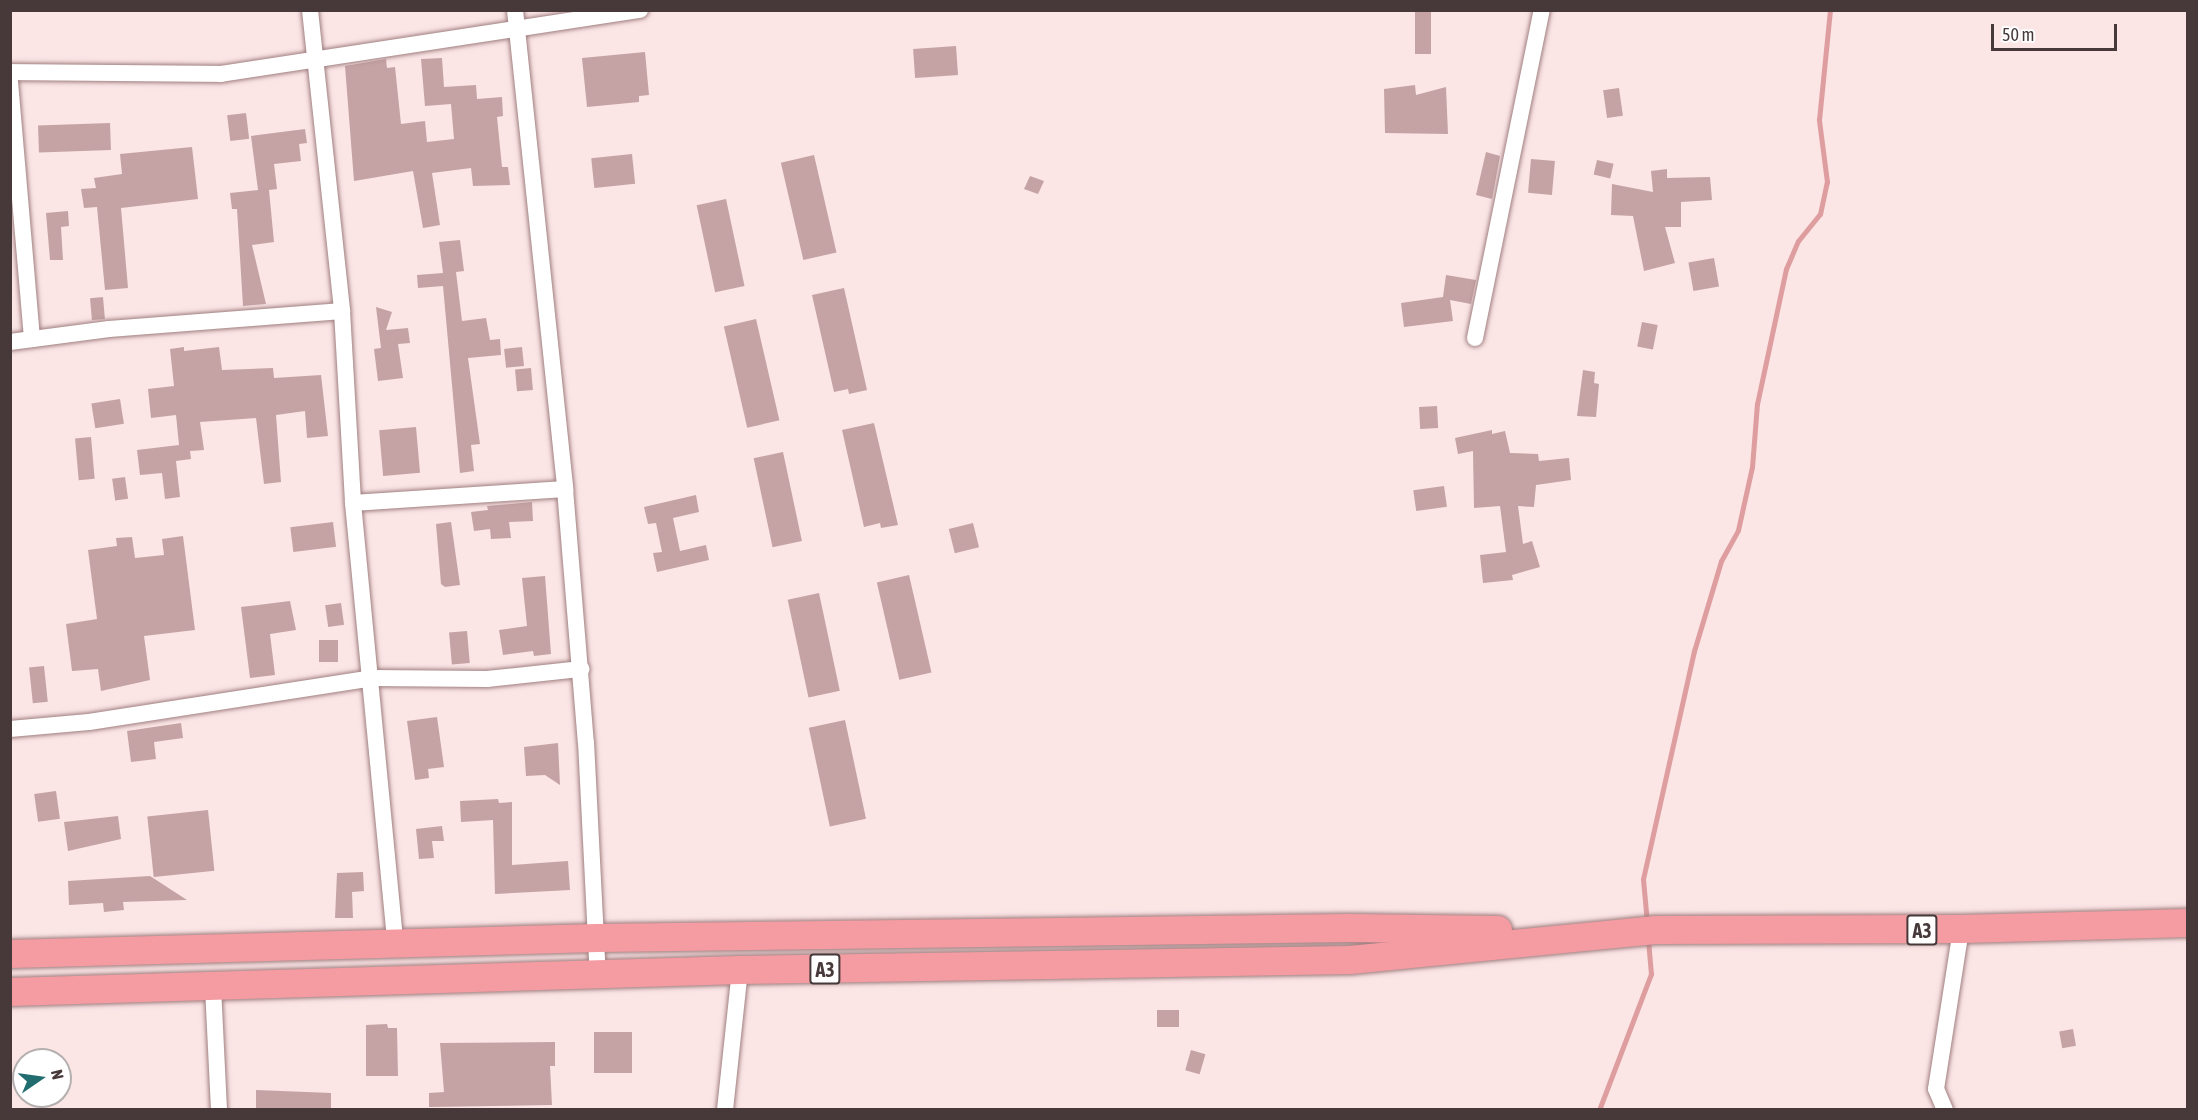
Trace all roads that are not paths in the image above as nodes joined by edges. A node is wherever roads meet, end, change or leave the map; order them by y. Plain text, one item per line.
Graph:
1 (310, 10) edge
2 (640, 10) edge
3 (1542, 10) edge
4 (516, 19) edge
5 (314, 58) junction
6 (10, 72) edge
7 (10, 82) edge
8 (342, 311) junction
9 (1475, 338) dead end
10 (32, 339) junction
11 (10, 342) edge
12 (565, 489) junction
13 (353, 503) junction
14 (581, 669) junction
15 (372, 678) junction
16 (10, 729) edge
17 (2187, 922) edge
18 (1961, 929) junction
19 (1647, 932) junction
20 (598, 938) junction
21 (395, 942) junction
22 (10, 954) edge
23 (740, 970) junction
24 (598, 975) junction
25 (213, 987) junction
26 (10, 992) edge
27 (219, 1110) edge
28 (725, 1110) edge
29 (1945, 1110) edge

1 - 5 street
2 - 4 street
3 - 9 street
4 - 5 street
4 - 12 street
5 - 6 street
5 - 8 street
7 - 10 street
8 - 10 street
8 - 13 street
10 - 11 street
12 - 13 street
12 - 14 street
13 - 15 street
14 - 15 street
14 - 20 street
15 - 16 street
15 - 21 street
17 - 18 highway, A3
18 - 19 highway, A3
18 - 29 street
19 - 20 highway, A3
19 - 23 highway, A3
20 - 21 highway, A3
20 - 24 street
21 - 22 highway, A3
23 - 24 highway, A3
23 - 28 street
24 - 25 highway, A3
25 - 26 highway, A3
25 - 27 street

